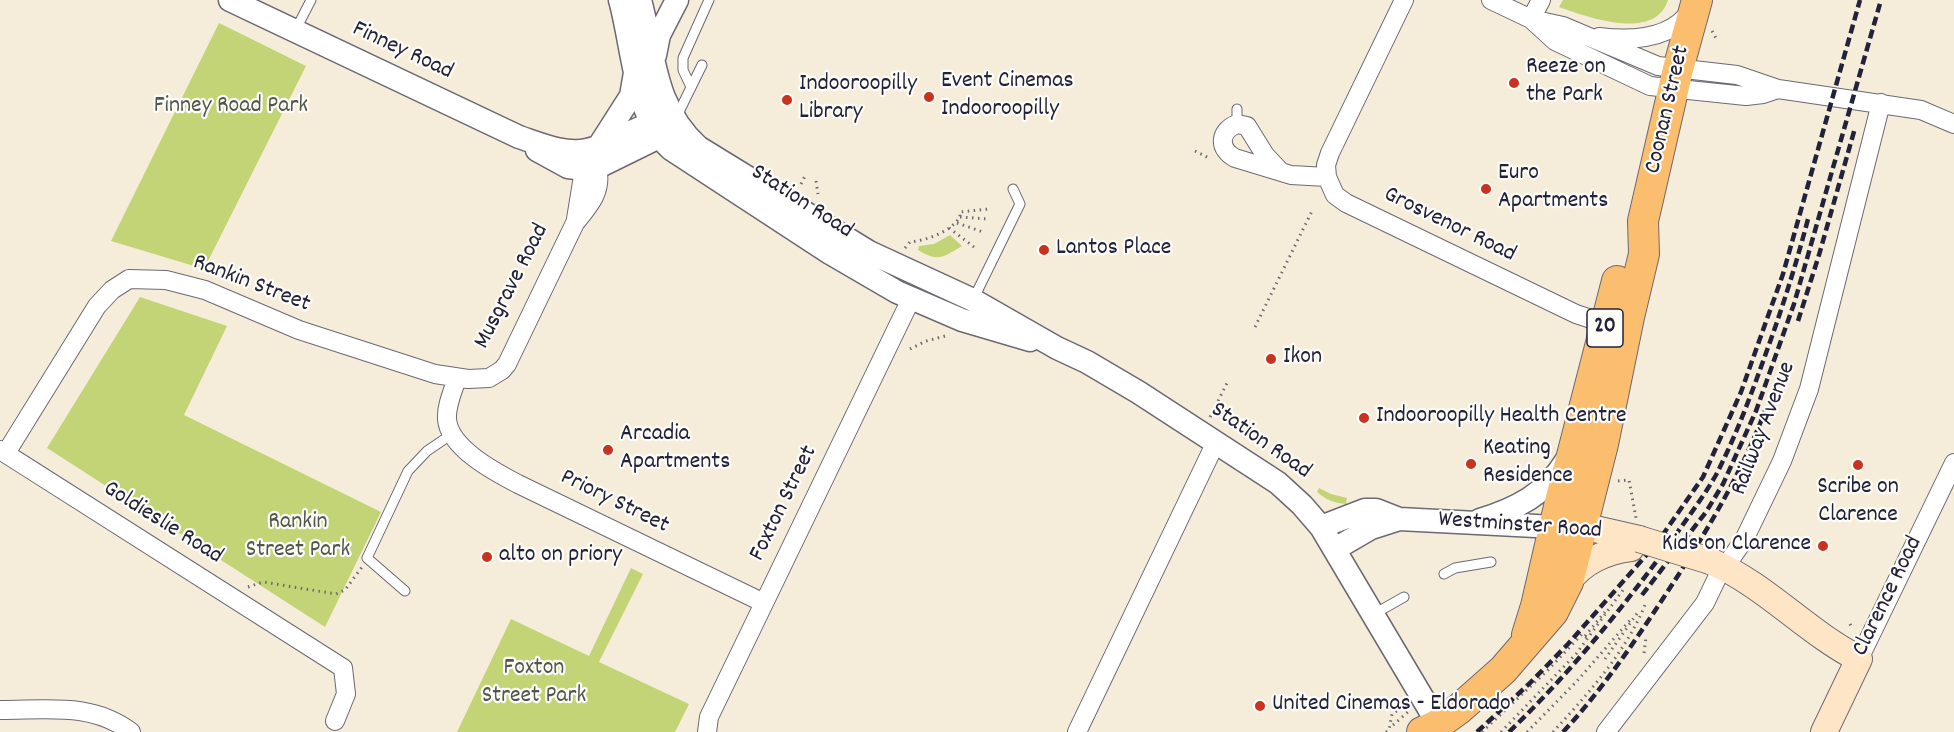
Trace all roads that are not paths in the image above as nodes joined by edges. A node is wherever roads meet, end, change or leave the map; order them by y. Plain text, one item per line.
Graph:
1 (230, 0) edge
2 (311, 0) edge
3 (710, 0) edge
4 (1404, 0) edge
5 (1491, 0) edge
6 (1540, 0) edge
7 (1697, 0) edge
8 (674, 4) edge
9 (632, 6) edge
10 (1531, 19) junction
11 (296, 31) junction
12 (1576, 31) junction
13 (702, 65) dead end
14 (645, 67) junction
15 (1676, 79) junction
16 (691, 87) junction
17 (1881, 103) junction
18 (674, 119) junction
19 (1954, 124) edge
20 (655, 130) junction
21 (519, 137) junction
22 (593, 158) junction
23 (1279, 170) junction
24 (1327, 177) junction
25 (1013, 189) dead end
26 (1643, 221) junction
27 (922, 277) junction
28 (911, 299) junction
29 (973, 300) junction
30 (1606, 324) junction
31 (961, 326) junction
32 (1057, 348) junction
33 (457, 378) junction
34 (452, 434) junction
35 (1576, 440) junction
36 (1216, 442) junction
37 (3, 452) edge
38 (1954, 463) edge
39 (1399, 519) junction
40 (1470, 524) junction
41 (1321, 527) junction
42 (1568, 527) junction
43 (1636, 536) junction
44 (1335, 549) junction
45 (1491, 562) dead end
46 (1717, 564) junction
47 (1444, 574) dead end
48 (1568, 582) junction
49 (405, 591) dead end
50 (1404, 597) dead end
51 (764, 603) junction
52 (1374, 615) junction
53 (1523, 646) junction
54 (1859, 658) junction
55 (0, 710) edge
56 (335, 721) dead end
57 (1427, 725) edge
58 (131, 732) edge
59 (707, 732) edge
60 (1077, 732) edge
61 (1606, 732) edge
62 (1824, 732) edge

1 - 11 street, Finney Road
2 - 11 lane
3 - 16 lane
4 - 24 street
5 - 10 street
6 - 10 street
7 - 12 street
7 - 15 main road, Coonan Street / 20
8 - 9 street
8 - 14 street
9 - 14 street, Station Road
10 - 12 street
10 - 15 street
11 - 21 street, Finney Road
12 - 15 street
13 - 16 lane
14 - 18 street, Station Road
14 - 20 street, Station Road
14 - 22 street
15 - 17 street
15 - 26 main road, Coonan Street / 20
16 - 18 lane
17 - 19 street
17 - 46 street, Railway Avenue
18 - 20 street
18 - 27 street, Station Road
20 - 22 street
20 - 28 street, Station Road
21 - 22 street, Finney Road
21 - 22 street, Finney Road
22 - 33 street, Musgrave Road
23 - 23 street
23 - 24 street
24 - 30 street, Grosvenor Road
25 - 29 lane
26 - 30 main road, Coonan Street / 20
26 - 42 main road, Coonan Street / 20
27 - 28 street
27 - 29 street, Station Road
28 - 31 street, Station Road
28 - 51 street, Foxton Street
29 - 31 street
29 - 32 street, Station Road
30 - 35 main road, Coonan Street / 20
31 - 32 street, Station Road
32 - 36 street, Station Road
33 - 34 street
33 - 37 street, Rankin Street
34 - 49 lane
34 - 51 street, Priory Street
35 - 40 street
35 - 42 main road, Coonan Street / 20
36 - 41 street, Station Road
36 - 60 street
37 - 56 street, Goldieslie Road
38 - 54 street, Clarence Road
39 - 40 street, Westminster Road
39 - 41 street, Westminster Road
39 - 44 street, Westminster Road
40 - 42 street, Westminster Road
41 - 44 street, Station Road
42 - 43 main road, Westminster Road
42 - 48 main road, Coonan Street / 20
42 - 53 main road, Coonan Street / 20
43 - 46 main road, bridge
43 - 48 main road
44 - 52 street, Station Road
45 - 47 lane
46 - 54 main road
46 - 61 street, Railway Avenue
48 - 53 main road, Coonan Street / 20
50 - 52 lane
51 - 59 street, Foxton Street
52 - 57 street, Station Road
53 - 57 main road, Coonan Street / 20
54 - 62 main road, Clarence Road
55 - 58 street

